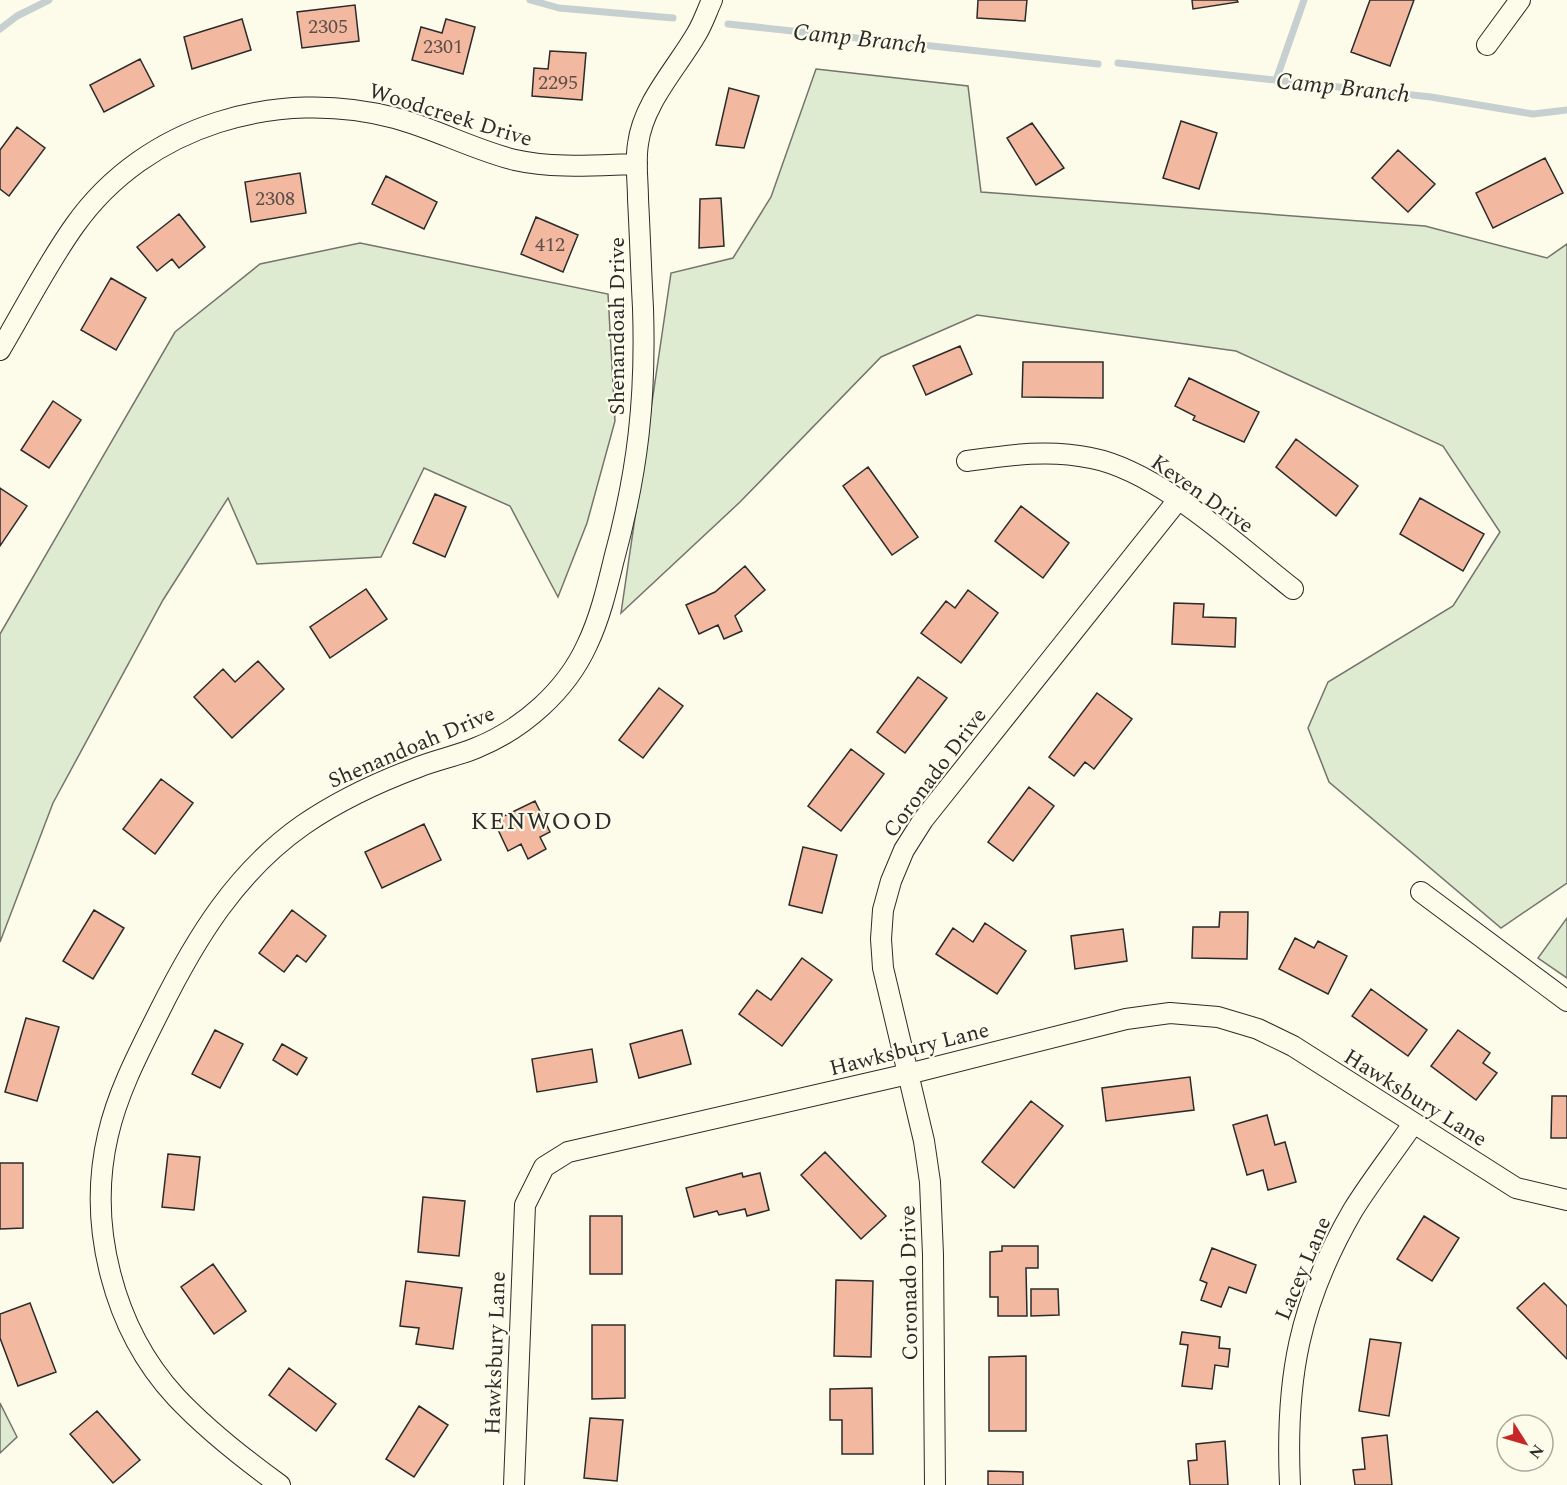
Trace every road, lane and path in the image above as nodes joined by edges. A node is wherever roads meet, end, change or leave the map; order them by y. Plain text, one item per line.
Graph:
1 (712, 0) edge
2 (1520, 0) edge
3 (1487, 45) dead end
4 (637, 164) junction
5 (0, 350) edge
6 (968, 461) dead end
7 (1178, 500) junction
8 (1293, 589) dead end
9 (1421, 892) dead end
10 (1567, 1001) edge
11 (908, 1074) junction
12 (1413, 1124) junction
13 (1567, 1200) edge
14 (280, 1485) edge
15 (514, 1485) edge
16 (934, 1485) edge
17 (1290, 1485) edge

1 - 4 street, Shenandoah Drive
2 - 3 street
4 - 5 street, Woodcreek Drive
4 - 14 street, Shenandoah Drive
6 - 7 street, Keven Drive
7 - 8 street, Keven Drive
7 - 11 street, Coronado Drive
9 - 10 street
11 - 12 street, Hawksbury Lane
11 - 15 street, Hawksbury Lane
11 - 16 street, Coronado Drive
12 - 13 street, Hawksbury Lane
12 - 17 street, Lacey Lane

